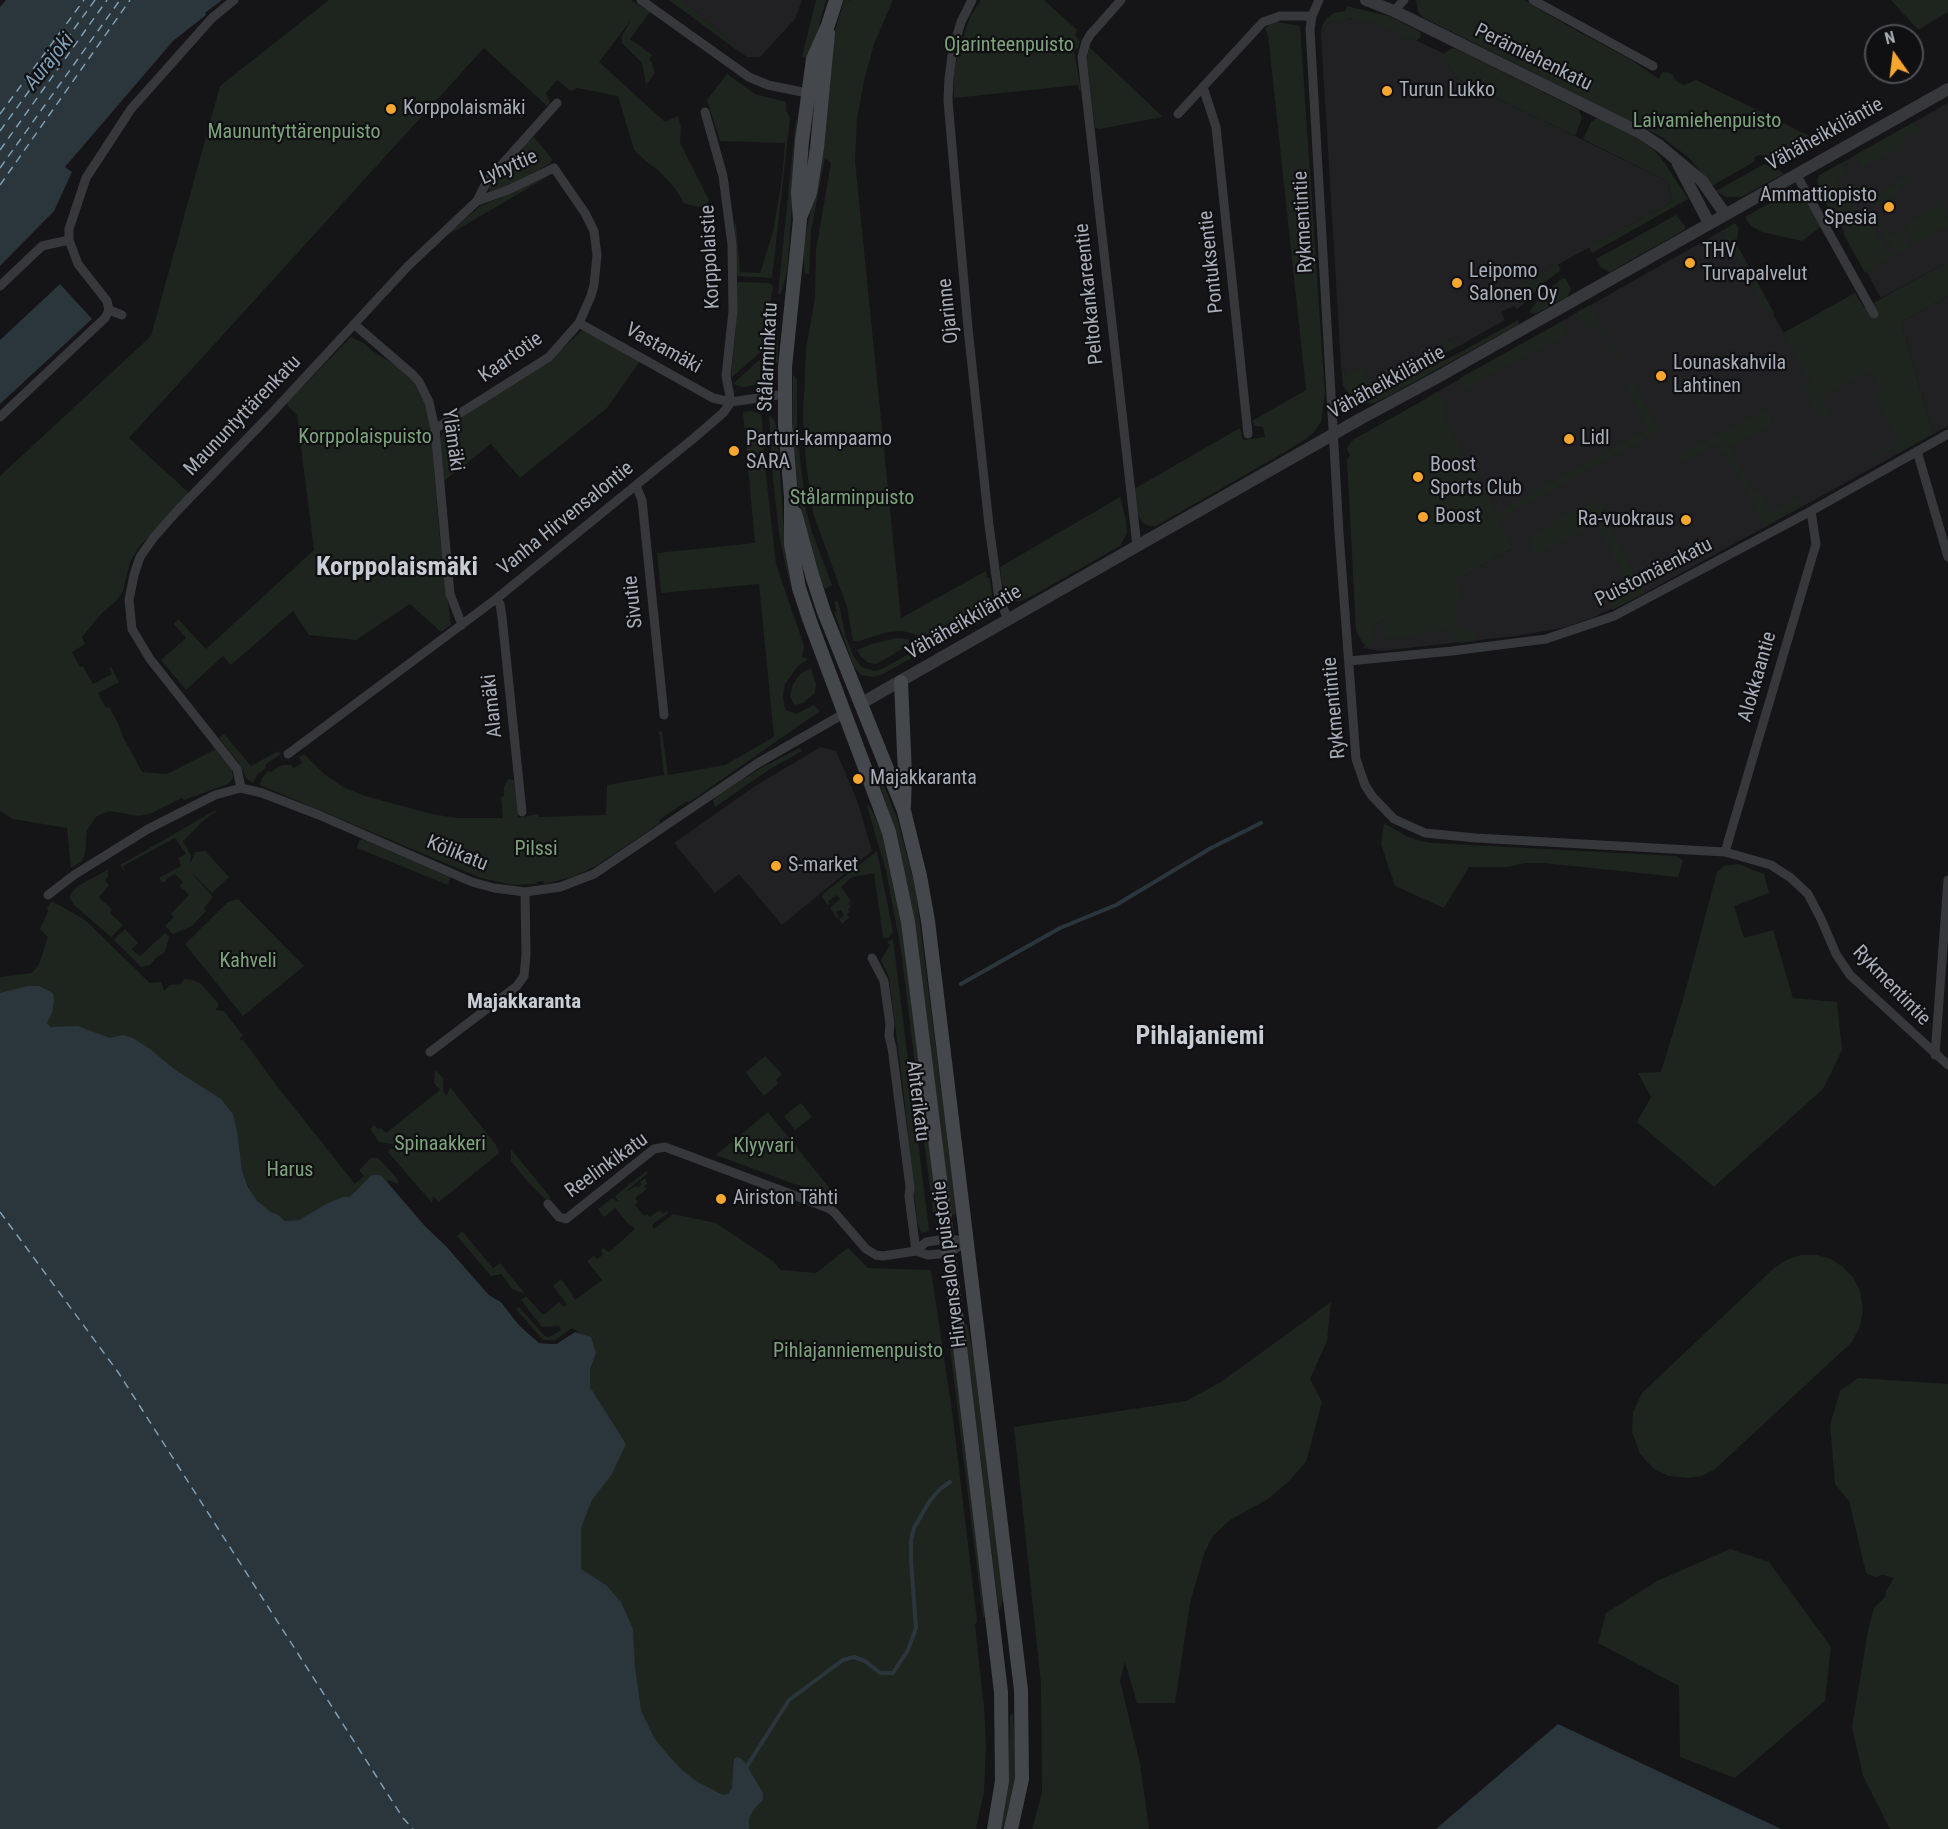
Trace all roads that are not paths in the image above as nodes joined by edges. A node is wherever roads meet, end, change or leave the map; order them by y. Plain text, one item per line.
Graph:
1 (234, 0) edge
2 (641, 0) edge
3 (836, 0) edge
4 (972, 0) edge
5 (1121, 0) edge
6 (1319, 0) edge
7 (1366, 0) edge
8 (1404, 0) edge
9 (1533, 0) edge
10 (1394, 11) junction
11 (1312, 16) junction
12 (828, 25) junction
13 (1653, 66) dead end
14 (1203, 87) junction
15 (1948, 88) edge
16 (807, 93) junction
17 (822, 95) junction
18 (557, 104) dead end
19 (705, 112) dead end
20 (1178, 114) dead end
21 (1676, 160) junction
22 (554, 168) joint
23 (1796, 174) junction
24 (477, 201) junction
25 (1725, 214) junction
26 (800, 220) junction
27 (1709, 223) junction
28 (69, 240) junction
29 (0, 286) edge
30 (110, 310) junction
31 (122, 315) dead end
32 (1874, 315) dead end
33 (579, 323) junction
34 (354, 324) junction
35 (785, 394) junction
36 (731, 402) junction
37 (0, 417) edge
38 (435, 429) junction
39 (1248, 434) dead end
40 (1333, 434) junction
41 (1948, 434) edge
42 (1917, 451) junction
43 (636, 486) junction
44 (791, 497) junction
45 (1811, 511) junction
46 (1137, 546) junction
47 (1948, 557) edge
48 (496, 599) junction
49 (1008, 619) junction
50 (462, 625) junction
51 (1349, 661) junction
52 (901, 682) junction
53 (860, 704) junction
54 (845, 713) junction
55 (664, 715) dead end
56 (288, 754) dead end
57 (241, 788) junction
58 (903, 811) junction
59 (522, 812) dead end
60 (1725, 852) junction
61 (1948, 880) edge
62 (525, 892) junction
63 (48, 895) dead end
64 (872, 958) dead end
65 (430, 1052) dead end
66 (1935, 1054) junction
67 (1948, 1065) edge
68 (548, 1204) dead end
69 (967, 1242) junction
70 (948, 1246) junction
71 (916, 1251) junction
72 (994, 1829) edge
73 (1011, 1829) edge

1 - 28 street
2 - 16 street
3 - 12 main road, Stålarminkatu
4 - 49 street, Ojarinne
5 - 46 street, Peltokankareentie
6 - 11 street, Rykmentintie
7 - 10 street, Perämiehenkatu
8 - 10 street
9 - 13 street
10 - 21 street, Perämiehenkatu
11 - 14 street
11 - 40 street, Rykmentintie
12 - 16 main road, Stålarminkatu
12 - 17 main road, Stålarminkatu
14 - 20 street
14 - 39 street, Pontuksentie
15 - 23 street, Vähäheikkiläntie
16 - 17 street
16 - 26 main road, Stålarminkatu
17 - 26 main road, Stålarminkatu
18 - 24 street, Maununtyttärenkatu
19 - 36 street, Korppolaistie
21 - 25 street, Perämiehenkatu
21 - 27 street, Perämiehenkatu
22 - 24 street, Lyhyttie
22 - 33 street, Kaartotie
23 - 25 street, Vähäheikkiläntie
23 - 32 street
24 - 34 street, Maununtyttärenkatu
25 - 27 street, Vähäheikkiläntie
26 - 35 main road, Stålarminkatu
27 - 40 street, Vähäheikkiläntie
28 - 29 street
28 - 30 street
30 - 31 street
30 - 37 street
33 - 36 street, Vastamäki
33 - 38 street, Kaartotie
34 - 38 street, Ylämäki
34 - 57 street, Maununtyttärenkatu
35 - 36 street
35 - 44 main road, Stålarminkatu
36 - 43 street, Vanha Hirvensalontie
38 - 50 street, Ylämäki
40 - 46 street, Vähäheikkiläntie
40 - 51 street, Rykmentintie
41 - 42 street, Puistomäenkatu
42 - 45 street, Puistomäenkatu
42 - 47 street
43 - 48 street, Vanha Hirvensalontie
43 - 55 street, Sivutie
44 - 53 main road, Stålarminkatu
44 - 54 main road, Stålarminkatu
45 - 51 street, Puistomäenkatu
45 - 60 street, Alokkaantie
46 - 49 street, Vähäheikkiläntie
48 - 50 street, Vanha Hirvensalontie
48 - 59 street, Alamäki
49 - 52 street, Vähäheikkiläntie
50 - 56 street, Vanha Hirvensalontie
51 - 60 street, Rykmentintie
52 - 53 street, Vähäheikkiläntie
52 - 58 main road
53 - 54 main road, Vähäheikkiläntie
53 - 58 main road, Hirvensalon puistotie
54 - 62 street, Kölikatu
54 - 70 main road, Hirvensalon puistotie
57 - 62 street, Kölikatu
57 - 63 street
58 - 69 main road, Hirvensalon puistotie
60 - 66 street, Rykmentintie
61 - 66 street
62 - 65 street
64 - 71 street, Ahterikatu
66 - 67 street, Rykmentintie
68 - 71 street, Reelinkikatu
69 - 70 street, Reelinkikatu
69 - 73 main road, Hirvensalon puistotie
70 - 71 street, Reelinkikatu
70 - 71 street, Reelinkikatu
70 - 72 main road, Hirvensalon puistotie

